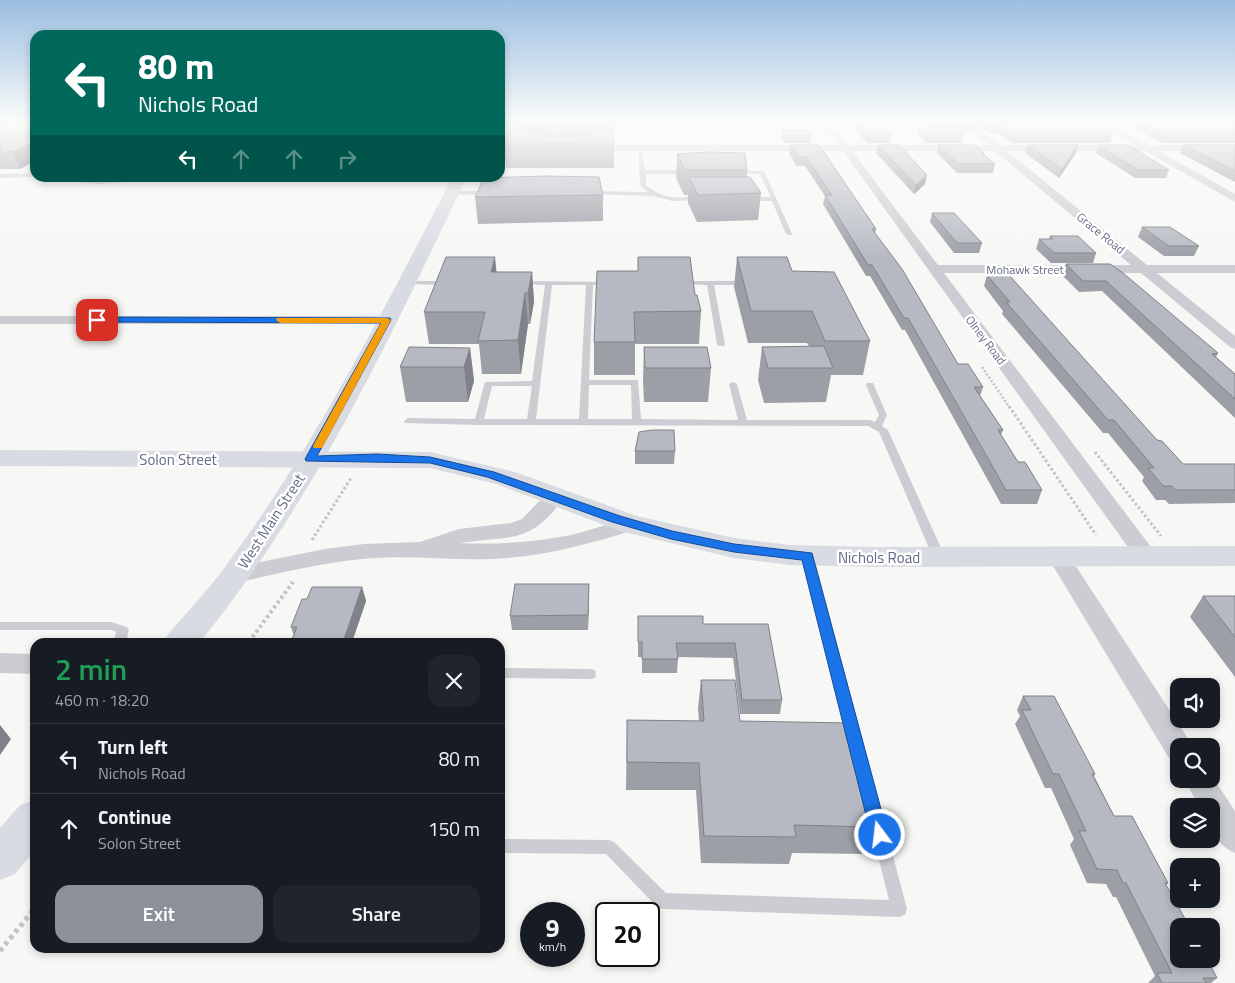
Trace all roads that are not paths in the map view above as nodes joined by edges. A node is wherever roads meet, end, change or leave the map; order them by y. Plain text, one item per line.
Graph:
1 (643, 169) edge
2 (861, 169) edge
3 (1024, 169) edge
4 (1184, 169) edge
5 (643, 172) junction
6 (693, 172) edge
7 (723, 172) edge
8 (30, 175) edge
9 (0, 176) edge
10 (455, 185) edge
11 (500, 193) edge
12 (586, 194) edge
13 (653, 194) junction
14 (774, 198) junction
15 (1235, 198) edge
16 (709, 199) edge
17 (737, 199) edge
18 (789, 234) dead end
19 (934, 269) junction
20 (1146, 269) junction
21 (1235, 269) edge
22 (406, 283) junction
23 (457, 283) edge
24 (512, 283) edge
25 (549, 283) junction
26 (590, 283) junction
27 (617, 283) edge
28 (673, 283) edge
29 (710, 283) junction
30 (757, 283) edge
31 (0, 320) edge
32 (387, 320) junction
33 (721, 344) dead end
34 (1235, 344) edge
35 (536, 382) junction
36 (585, 383) junction
37 (733, 384) dead end
38 (870, 385) dead end
39 (408, 421) dead end
40 (479, 422) junction
41 (531, 422) junction
42 (583, 422) junction
43 (638, 422) junction
44 (743, 423) junction
45 (877, 426) junction
46 (0, 458) edge
47 (356, 458) joint
48 (310, 459) junction
49 (554, 497) junction
50 (630, 524) junction
51 (420, 549) junction
52 (808, 556) junction
53 (1058, 556) junction
54 (1146, 556) junction
55 (1235, 556) edge
56 (939, 557) junction
57 (236, 575) junction
58 (0, 626) edge
59 (121, 638) edge
60 (184, 638) edge
61 (0, 663) edge
62 (30, 664) edge
63 (505, 673) edge
64 (590, 674) dead end
65 (1172, 738) edge
66 (1204, 788) edge
67 (1235, 838) edge
68 (505, 846) edge

1 - 5 lane
2 - 19 street, Olney Road
3 - 20 street, Grace Road
4 - 15 street
5 - 6 lane
5 - 13 lane
7 - 14 lane
8 - 9 lane
10 - 11 lane
10 - 22 street, West Main Street
12 - 13 lane
13 - 16 lane
14 - 17 lane
14 - 18 lane
19 - 20 street, Mohawk Street
19 - 54 street, Olney Road
20 - 21 street, Mohawk Street
20 - 34 street, Grace Road
22 - 23 lane
22 - 32 street, West Main Street
24 - 25 lane
25 - 26 lane
25 - 35 lane
26 - 27 lane
26 - 36 lane
28 - 29 lane
29 - 30 lane
29 - 33 lane
31 - 32 street
32 - 48 street, West Main Street
35 - 40 lane
35 - 41 lane
36 - 42 lane
36 - 43 lane
37 - 44 lane
38 - 45 lane
39 - 40 lane
40 - 41 lane
41 - 42 lane
42 - 43 lane
43 - 44 lane
44 - 45 lane
45 - 56 lane
46 - 48 street, Solon Street
47 - 48 street, Solon Street
47 - 49 street, Nichols Road
48 - 57 street, West Main Street
49 - 50 street, Nichols Road
49 - 51 street
50 - 51 street
50 - 52 street, Nichols Road
51 - 57 street
52 - 56 street, Nichols Road
52 - 68 lane
53 - 54 street, Nichols Road
53 - 56 street, Nichols Road
53 - 65 street
54 - 55 street, Nichols Road
57 - 60 street, West Main Street
58 - 59 lane
61 - 62 street
63 - 64 lane
66 - 67 street

